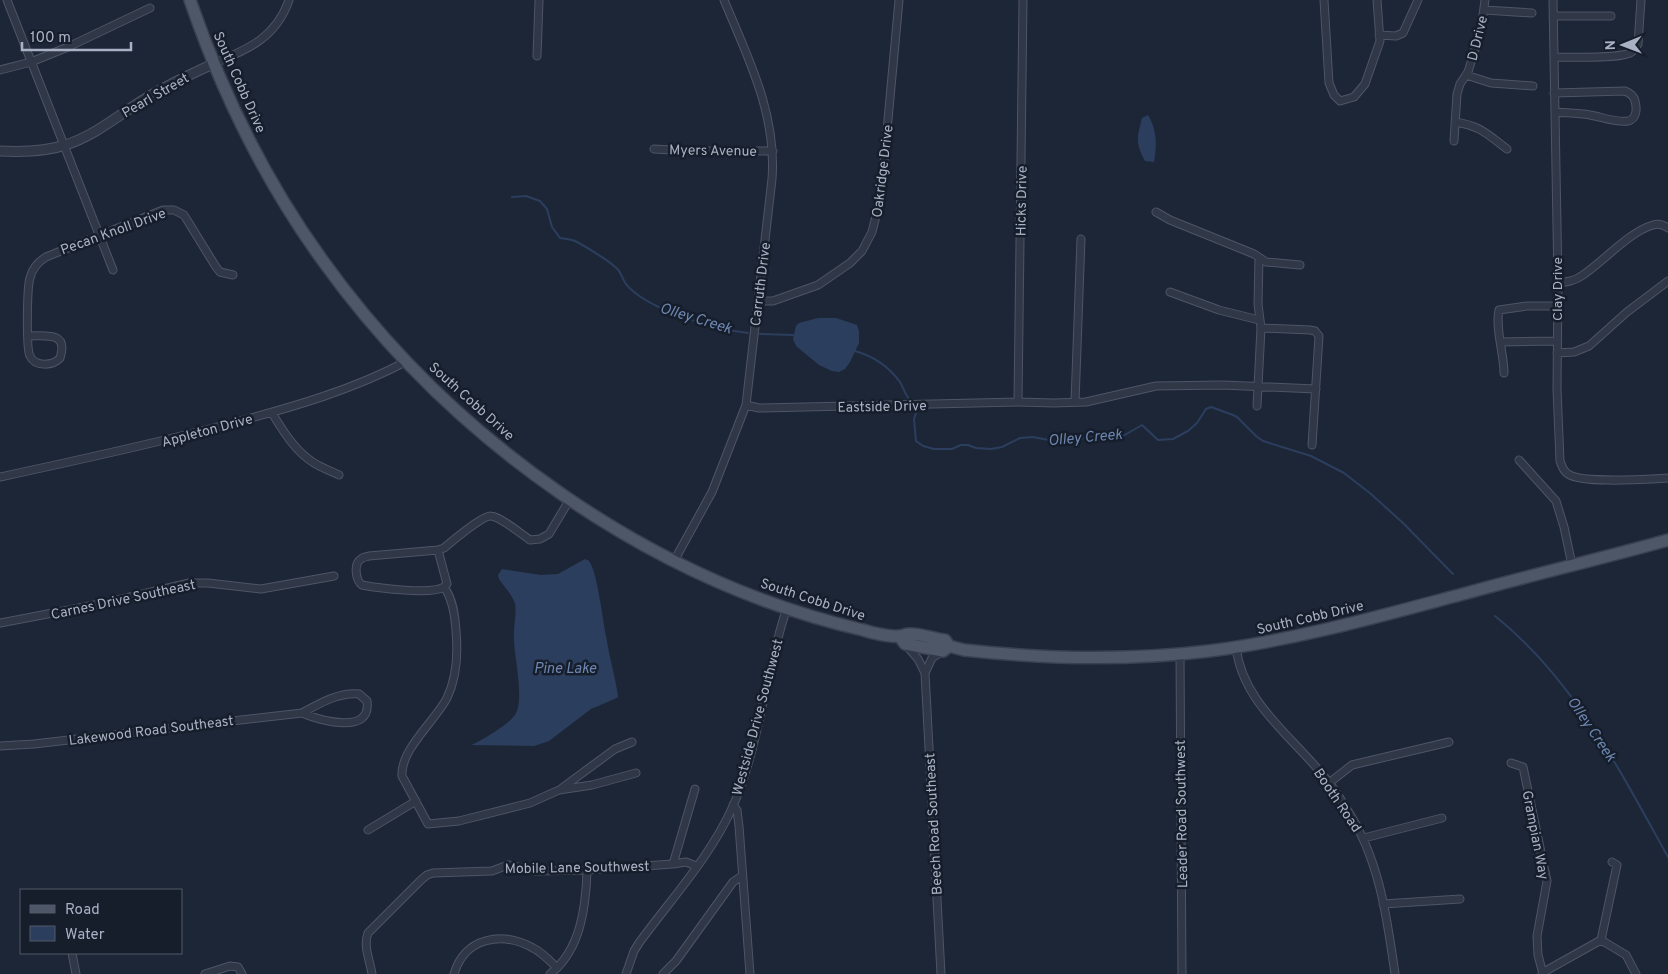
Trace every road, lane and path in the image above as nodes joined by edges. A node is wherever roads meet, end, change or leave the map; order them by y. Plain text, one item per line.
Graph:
1 (7, 0) edge
2 (190, 0) edge
3 (290, 0) edge
4 (539, 0) edge
5 (724, 0) edge
6 (899, 0) edge
7 (1023, 0) edge
8 (1324, 0) edge
9 (1378, 0) edge
10 (1418, 0) edge
11 (1485, 0) edge
12 (1553, 0) edge
13 (1641, 0) edge
14 (150, 8) dead end
15 (1484, 10) junction
16 (1532, 12) dead end
17 (1553, 16) junction
18 (1611, 16) dead end
19 (1379, 35) junction
20 (537, 56) dead end
21 (1554, 57) junction
22 (31, 62) junction
23 (213, 64) junction
24 (0, 70) edge
25 (1466, 75) junction
26 (1533, 86) dead end
27 (1554, 93) junction
28 (1555, 112) junction
29 (1455, 122) junction
30 (1454, 141) dead end
31 (64, 146) junction
32 (654, 149) dead end
33 (1507, 149) dead end
34 (0, 151) edge
35 (773, 151) junction
36 (1156, 212) dead end
37 (1668, 228) edge
38 (100, 235) junction
39 (1081, 238) dead end
40 (1259, 258) junction
41 (1300, 266) dead end
42 (113, 270) dead end
43 (233, 275) dead end
44 (1668, 281) edge
45 (1558, 284) junction
46 (1170, 292) dead end
47 (758, 301) junction
48 (1557, 306) junction
49 (1259, 320) junction
50 (1261, 328) junction
51 (28, 336) junction
52 (1557, 341) junction
53 (1501, 342) junction
54 (1557, 353) junction
55 (407, 361) junction
56 (1504, 373) dead end
57 (1258, 386) junction
58 (1316, 389) junction
59 (1018, 402) junction
60 (1075, 402) junction
61 (746, 405) junction
62 (1257, 406) dead end
63 (272, 413) junction
64 (1312, 445) dead end
65 (1519, 460) dead end
66 (339, 476) dead end
67 (0, 477) edge
68 (1668, 478) edge
69 (570, 499) junction
70 (1668, 540) edge
71 (438, 550) junction
72 (674, 561) junction
73 (1572, 565) junction
74 (334, 576) dead end
75 (444, 587) junction
76 (787, 608) junction
77 (0, 623) edge
78 (903, 640) junction
79 (1236, 648) junction
80 (946, 649) junction
81 (1180, 654) junction
82 (925, 673) junction
83 (302, 713) junction
84 (632, 742) dead end
85 (1449, 742) dead end
86 (0, 746) edge
87 (1511, 763) dead end
88 (636, 772) dead end
89 (1329, 782) junction
90 (694, 789) dead end
91 (559, 790) junction
92 (416, 801) junction
93 (733, 805) junction
94 (1442, 818) dead end
95 (368, 830) dead end
96 (1364, 838) junction
97 (1612, 862) dead end
98 (673, 864) junction
99 (696, 866) junction
100 (587, 870) junction
101 (742, 876) junction
102 (1460, 900) dead end
103 (1383, 904) junction
104 (1601, 940) junction
105 (72, 954) edge
106 (558, 968) junction
107 (668, 973) edge
108 (76, 974) edge
109 (205, 974) edge
110 (242, 974) edge
111 (372, 974) edge
112 (454, 974) edge
113 (550, 974) edge
114 (626, 974) edge
115 (750, 974) edge
116 (940, 974) edge
117 (1182, 974) edge
118 (1395, 974) edge
119 (1543, 974) edge
120 (1636, 974) edge

1 - 22 street
2 - 23 main road, South Cobb Drive
3 - 23 street, Pearl Street
4 - 20 street
5 - 35 street, Carruth Drive
6 - 47 street, Oakridge Drive
7 - 59 street, Hicks Drive
8 - 19 street
9 - 19 street
10 - 19 street
11 - 15 street, D Drive
12 - 17 street, Clay Drive
13 - 21 street
14 - 22 street
15 - 16 street
15 - 25 street, D Drive
17 - 18 street
17 - 21 street, Clay Drive
21 - 27 street, Clay Drive
22 - 24 street
22 - 31 street
23 - 31 street, Pearl Street
23 - 55 main road, South Cobb Drive
25 - 26 street
25 - 29 street, D Drive
27 - 28 street, Clay Drive
27 - 28 street
28 - 45 street, Clay Drive
29 - 30 street, D Drive
29 - 33 street
31 - 34 street, Pearl Street
31 - 38 street
32 - 35 street, Myers Avenue
35 - 47 street, Carruth Drive
36 - 40 street
37 - 45 street
38 - 42 street
38 - 43 street, Pecan Knoll Drive
38 - 51 street, Pecan Knoll Drive
39 - 60 street
40 - 41 street
40 - 49 street
44 - 54 street
45 - 48 street, Clay Drive
46 - 49 street
47 - 61 street, Carruth Drive
48 - 52 street, Clay Drive
48 - 53 street
49 - 50 street
50 - 57 street
50 - 58 street
51 - 51 street, Pecan Knoll Drive
52 - 53 street
52 - 54 street, Clay Drive
53 - 56 street
54 - 68 street, Clay Drive
55 - 63 street, Appleton Drive
55 - 69 main road, South Cobb Drive
57 - 58 street, Eastside Drive
57 - 60 street, Eastside Drive
57 - 62 street
58 - 64 street
59 - 60 street, Eastside Drive
59 - 61 street, Eastside Drive
61 - 72 street, Carruth Drive
63 - 66 street
63 - 67 street, Appleton Drive
65 - 73 street
69 - 71 street
69 - 72 main road, South Cobb Drive
70 - 73 main road, South Cobb Drive
71 - 75 street
71 - 75 street
72 - 76 main road, South Cobb Drive
73 - 79 main road, South Cobb Drive
74 - 77 street, Carnes Drive Southeast
75 - 92 street
76 - 78 main road, South Cobb Drive
76 - 93 street, Westside Drive Southwest
78 - 80 main road, South Cobb Drive
78 - 82 street, Beech Road Southeast
79 - 81 main road, South Cobb Drive
79 - 89 street, Booth Road
80 - 81 main road, South Cobb Drive
80 - 82 street
81 - 117 street, Leader Road Southwest
82 - 116 street, Beech Road Southeast
83 - 83 street, Lakewood Road Southeast
83 - 86 street, Lakewood Road Southeast
84 - 91 street
85 - 89 street
87 - 119 street, Grampian Way
88 - 91 street
89 - 96 street, Booth Road
90 - 98 street
91 - 92 street
92 - 95 street
93 - 99 street, Westside Drive Southwest
93 - 101 street
94 - 96 street
96 - 103 street, Booth Road
97 - 104 street
98 - 99 street, Mobile Lane Southwest
98 - 100 street, Mobile Lane Southwest
99 - 114 street, Westside Drive Southwest
100 - 106 street
100 - 111 street, Mobile Lane Southwest
101 - 107 street
101 - 115 street
102 - 103 street
103 - 118 street, Booth Road
104 - 119 street
104 - 120 street
105 - 108 street
106 - 112 street
106 - 113 street
109 - 110 street

